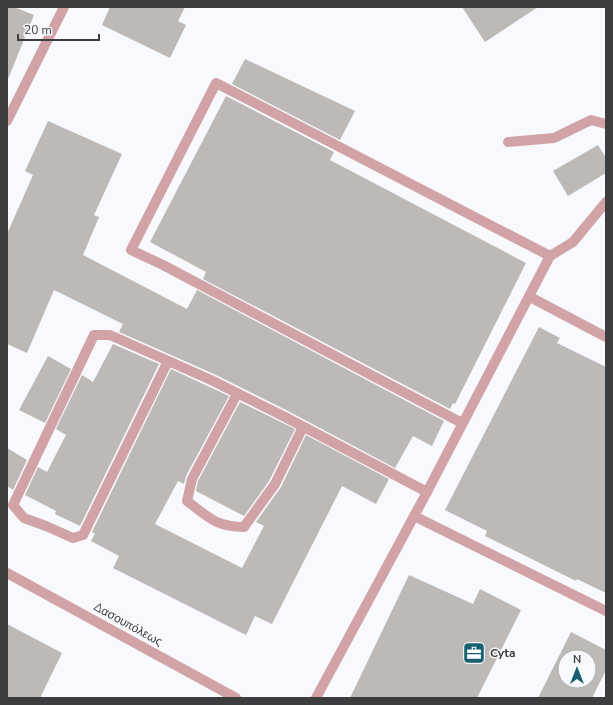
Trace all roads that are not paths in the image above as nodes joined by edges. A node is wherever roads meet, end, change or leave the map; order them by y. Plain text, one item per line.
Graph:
1 (64, 7) edge
2 (7, 121) edge
3 (606, 124) edge
4 (508, 142) dead end
5 (606, 202) edge
6 (550, 256) junction
7 (530, 296) junction
8 (606, 337) edge
9 (168, 361) junction
10 (237, 394) junction
11 (462, 423) junction
12 (304, 427) junction
13 (427, 492) junction
14 (414, 516) junction
15 (7, 573) edge
16 (606, 611) edge
17 (236, 698) edge
18 (316, 698) edge

1 - 2 street
3 - 4 street
5 - 6 street
6 - 7 street
6 - 11 street
7 - 8 street
7 - 11 street
9 - 9 street
9 - 10 street
10 - 12 street
10 - 12 street
11 - 13 street
12 - 13 street
13 - 14 street
14 - 16 street
14 - 18 street
15 - 17 street, Δασουπόλεως

